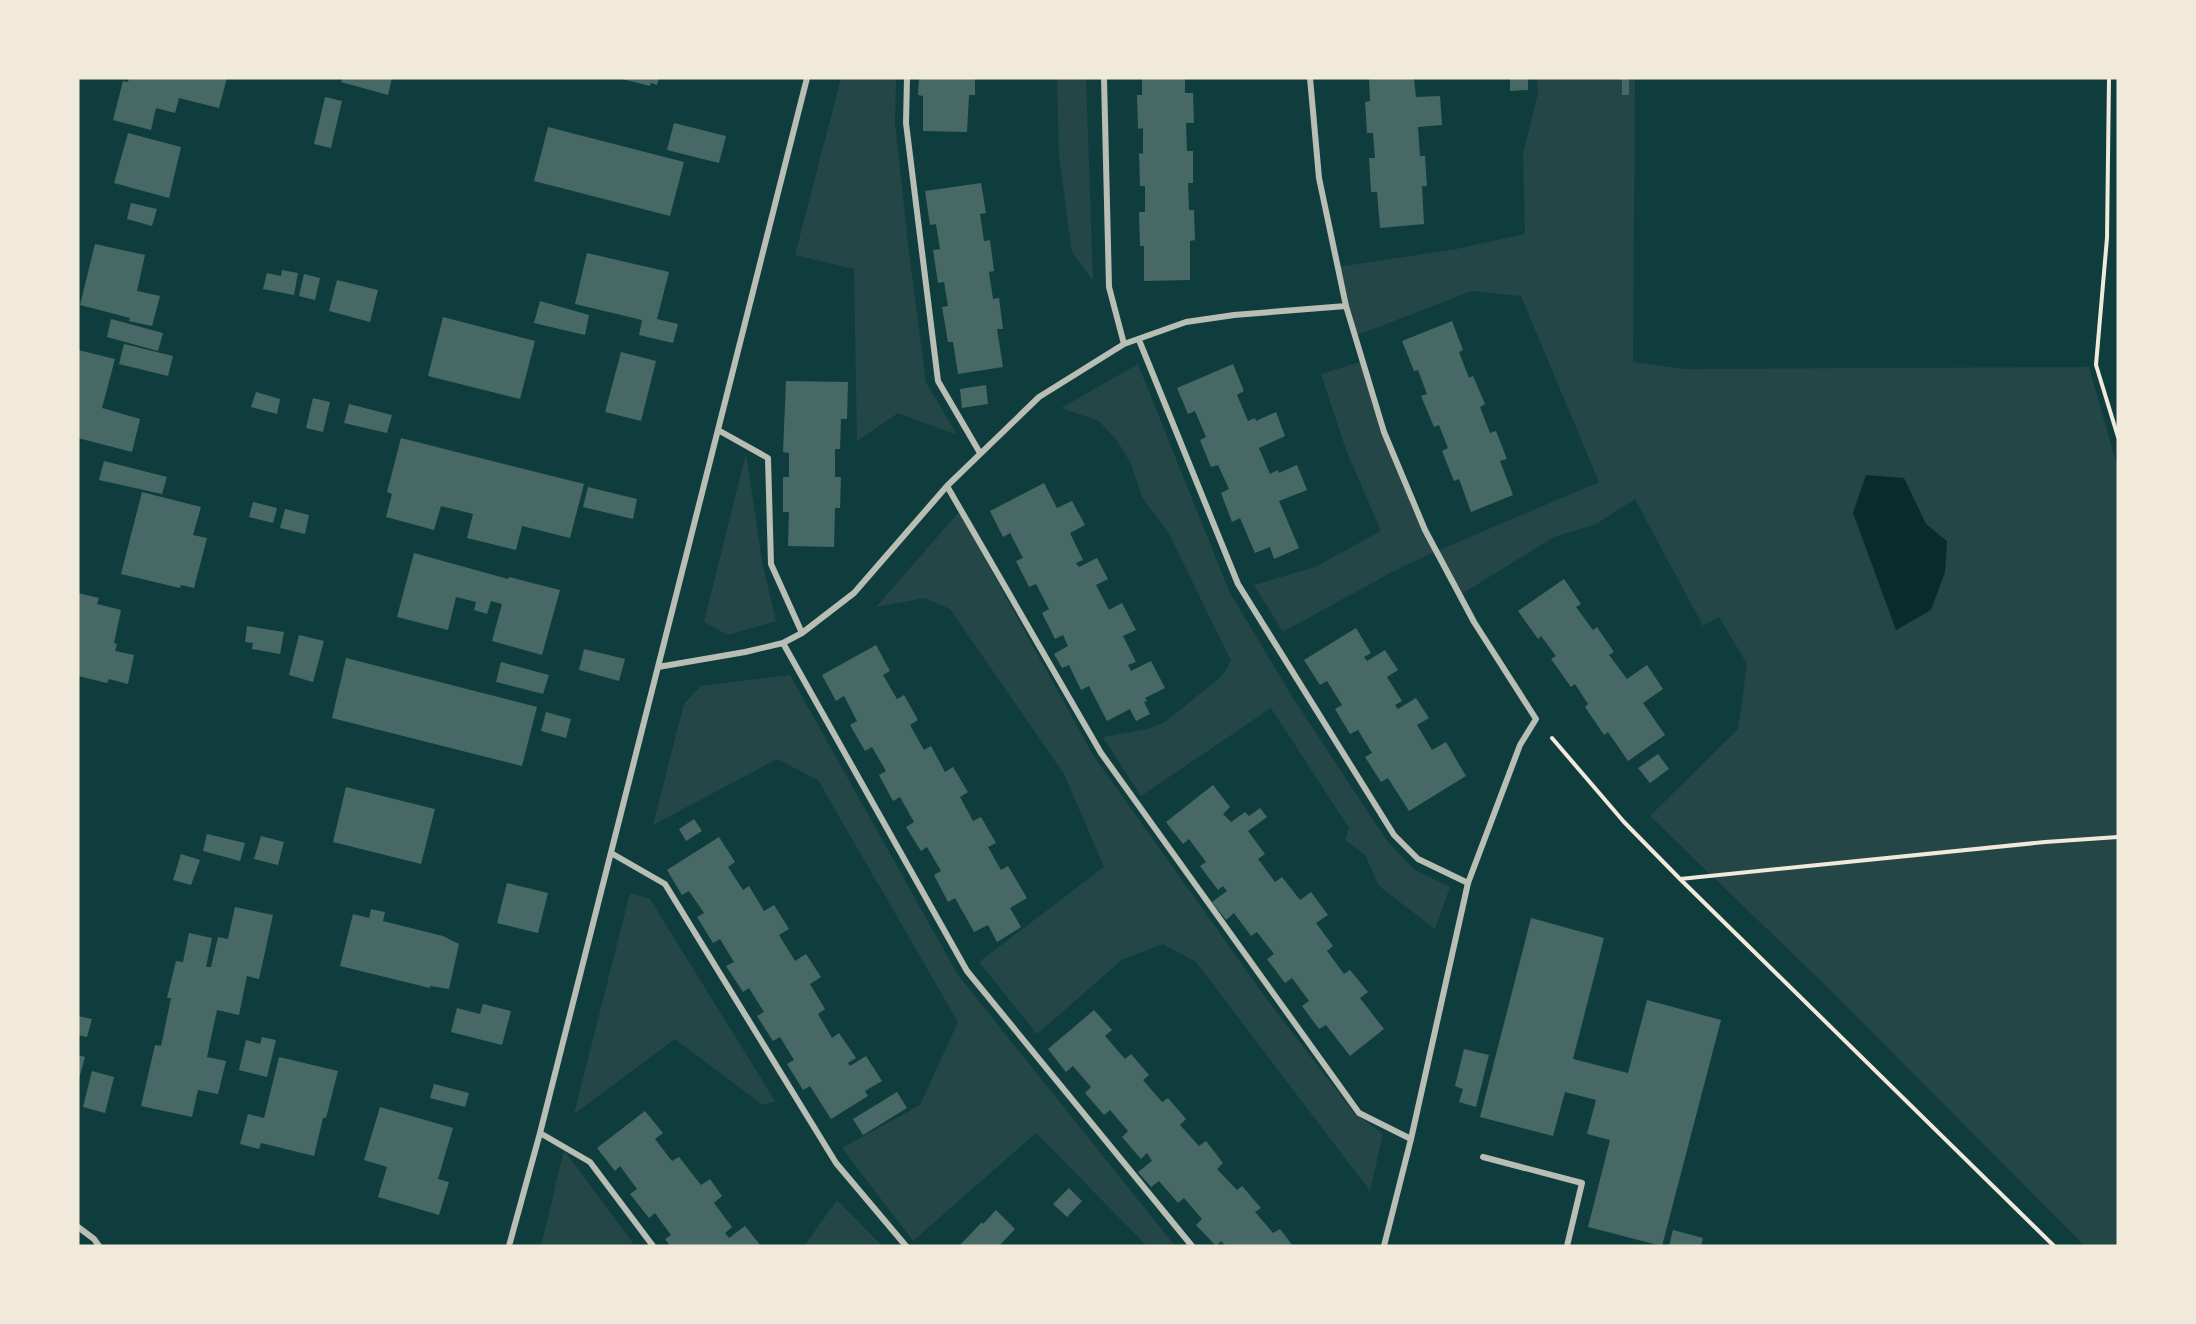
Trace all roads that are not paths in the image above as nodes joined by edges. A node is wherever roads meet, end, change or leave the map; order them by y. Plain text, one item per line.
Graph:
1 (807, 78) edge
2 (907, 78) edge
3 (1104, 78) edge
4 (1310, 78) edge
5 (1346, 306) junction
6 (1138, 340) junction
7 (1124, 344) junction
8 (718, 430) junction
9 (980, 453) junction
10 (947, 486) junction
11 (802, 633) junction
12 (783, 643) junction
13 (658, 667) junction
14 (611, 853) junction
15 (1468, 883) junction
16 (540, 1133) junction
17 (1411, 1139) junction
18 (1483, 1157) dead end
19 (78, 1227) edge
20 (99, 1246) edge
21 (509, 1246) edge
22 (653, 1246) edge
23 (906, 1246) edge
24 (1192, 1246) edge
25 (1384, 1246) edge
26 (1568, 1246) edge

1 - 8 street
2 - 9 street
3 - 7 street
4 - 5 street
5 - 6 street
5 - 15 street
6 - 7 street
6 - 15 street
7 - 9 street
8 - 11 street
8 - 13 street
9 - 10 street
10 - 11 street
10 - 17 street
11 - 12 street
12 - 13 street
12 - 24 street
13 - 14 street
14 - 16 street
14 - 23 street
15 - 17 street
16 - 21 street
16 - 22 street
17 - 25 street
18 - 26 street
19 - 20 street

